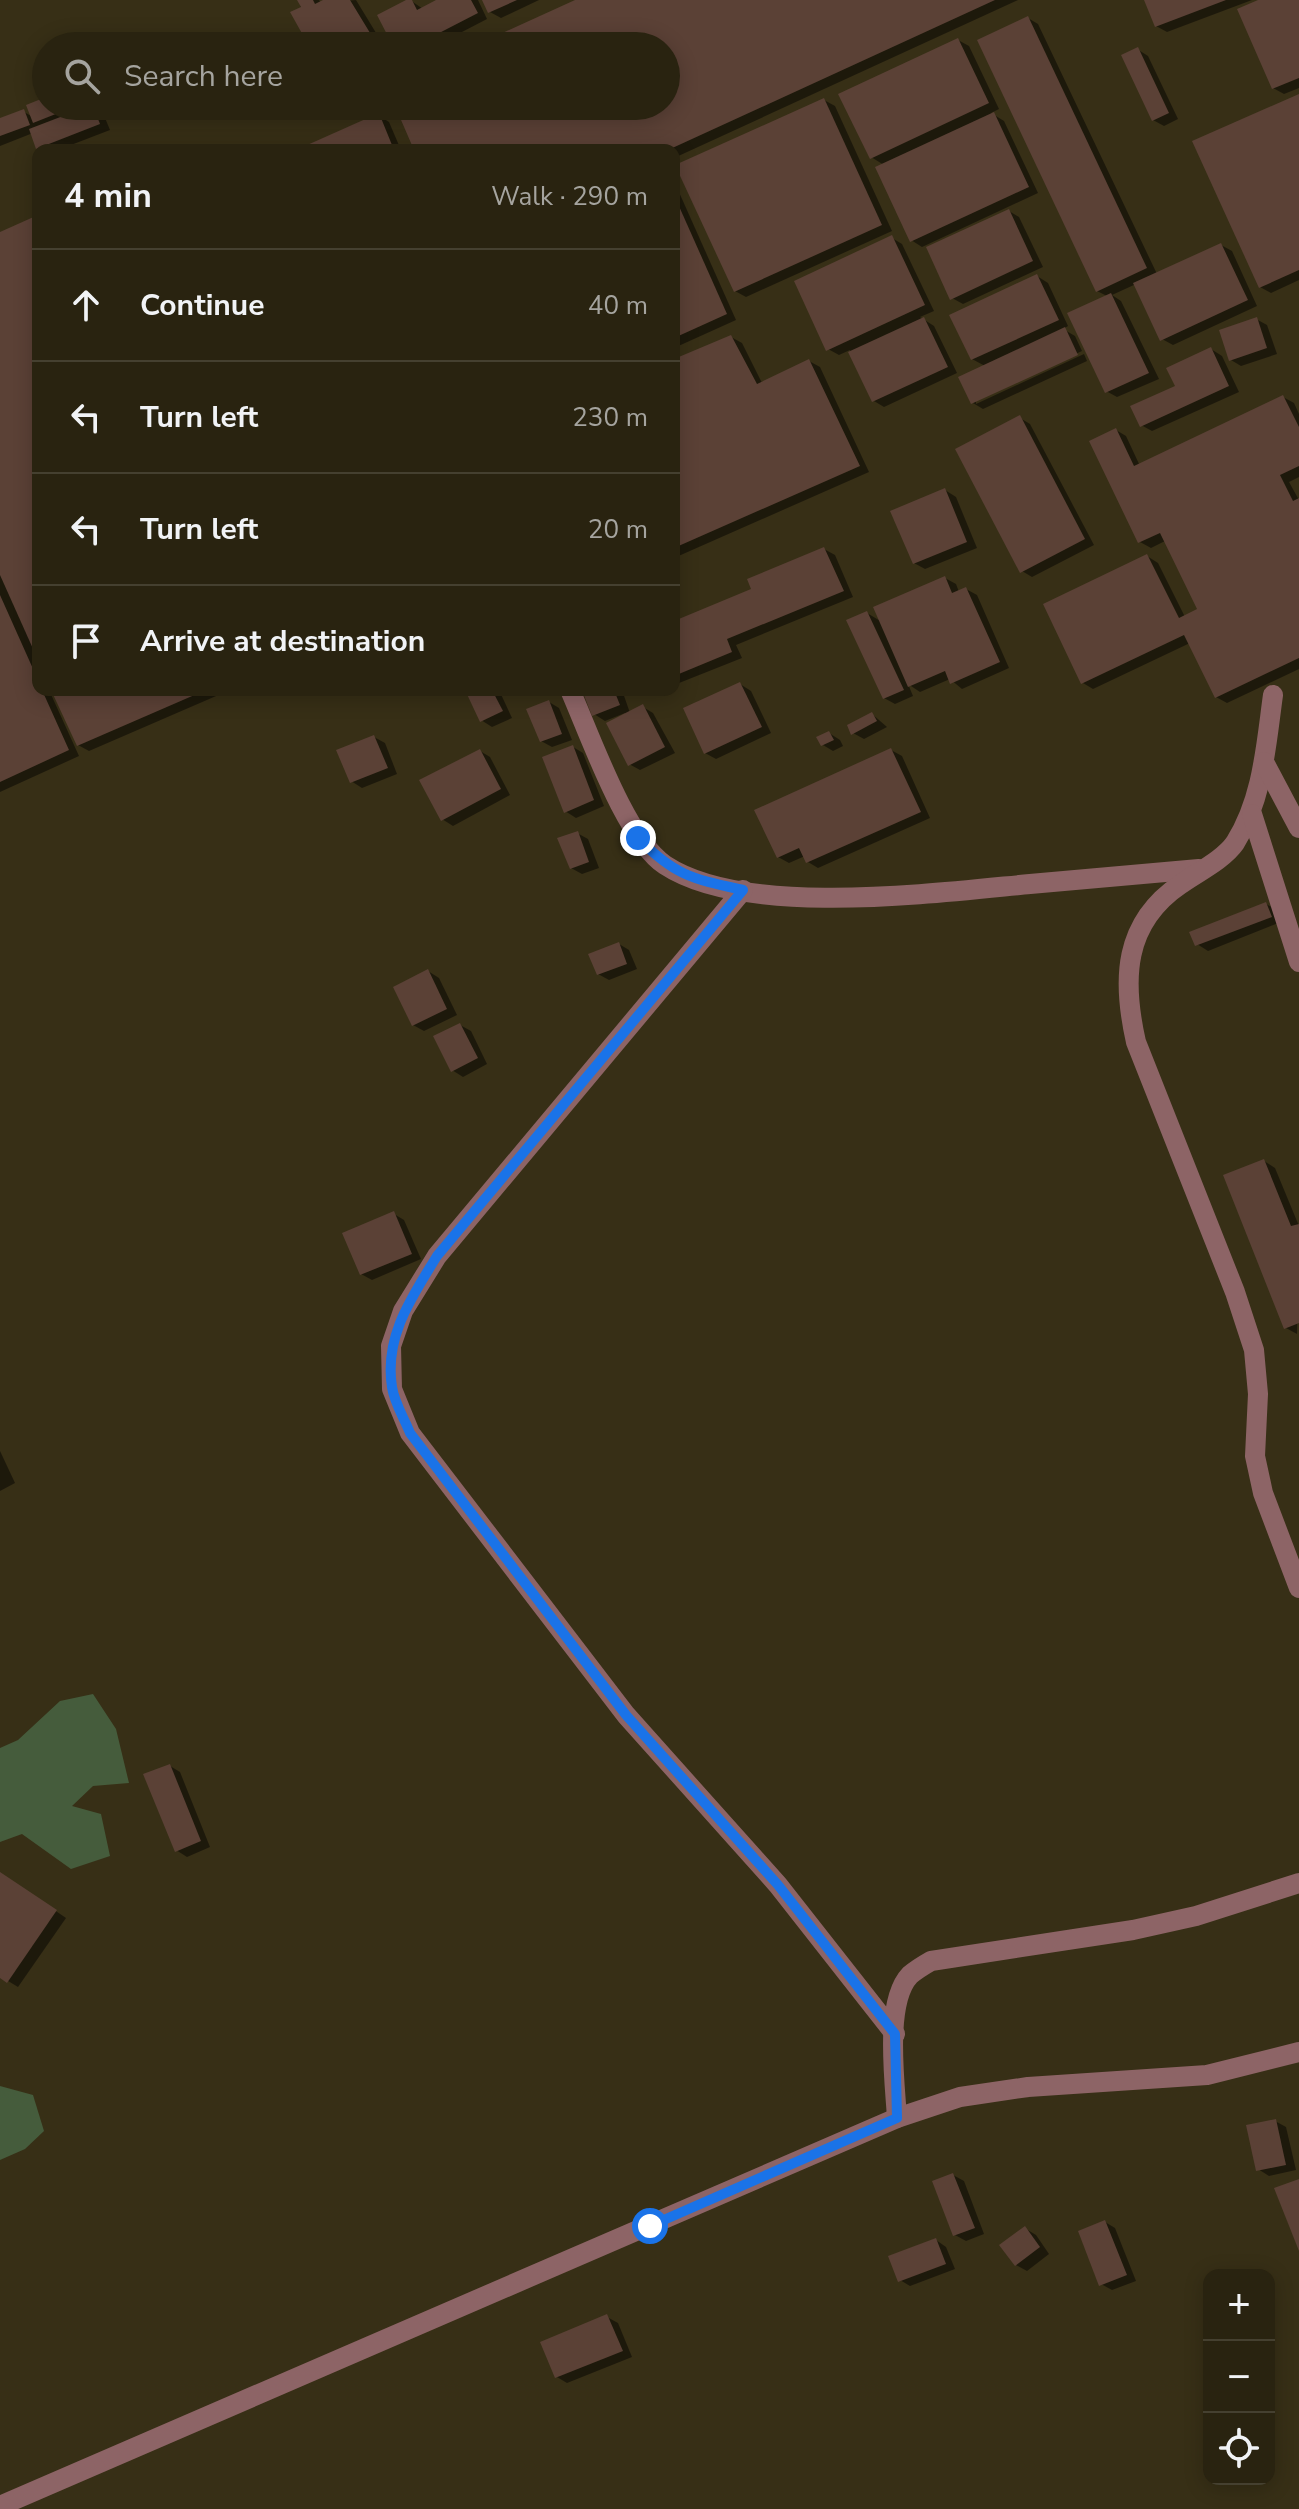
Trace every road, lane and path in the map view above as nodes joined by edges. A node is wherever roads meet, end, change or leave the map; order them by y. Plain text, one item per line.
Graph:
1 (1273, 695) dead end
2 (573, 696) edge
3 (1264, 762) junction
4 (1252, 814) junction
5 (1299, 828) edge
6 (1203, 869) junction
7 (743, 890) junction
8 (1299, 962) edge
9 (1299, 1588) edge
10 (1299, 1883) edge
11 (895, 2034) junction
12 (1299, 2052) edge
13 (897, 2118) junction
14 (0, 2506) edge

1 - 3 street
2 - 7 street
3 - 4 street
3 - 5 street
4 - 6 street
4 - 8 street
6 - 7 street
6 - 9 street
7 - 11 street
10 - 11 street
11 - 13 street
12 - 13 street
13 - 14 street

